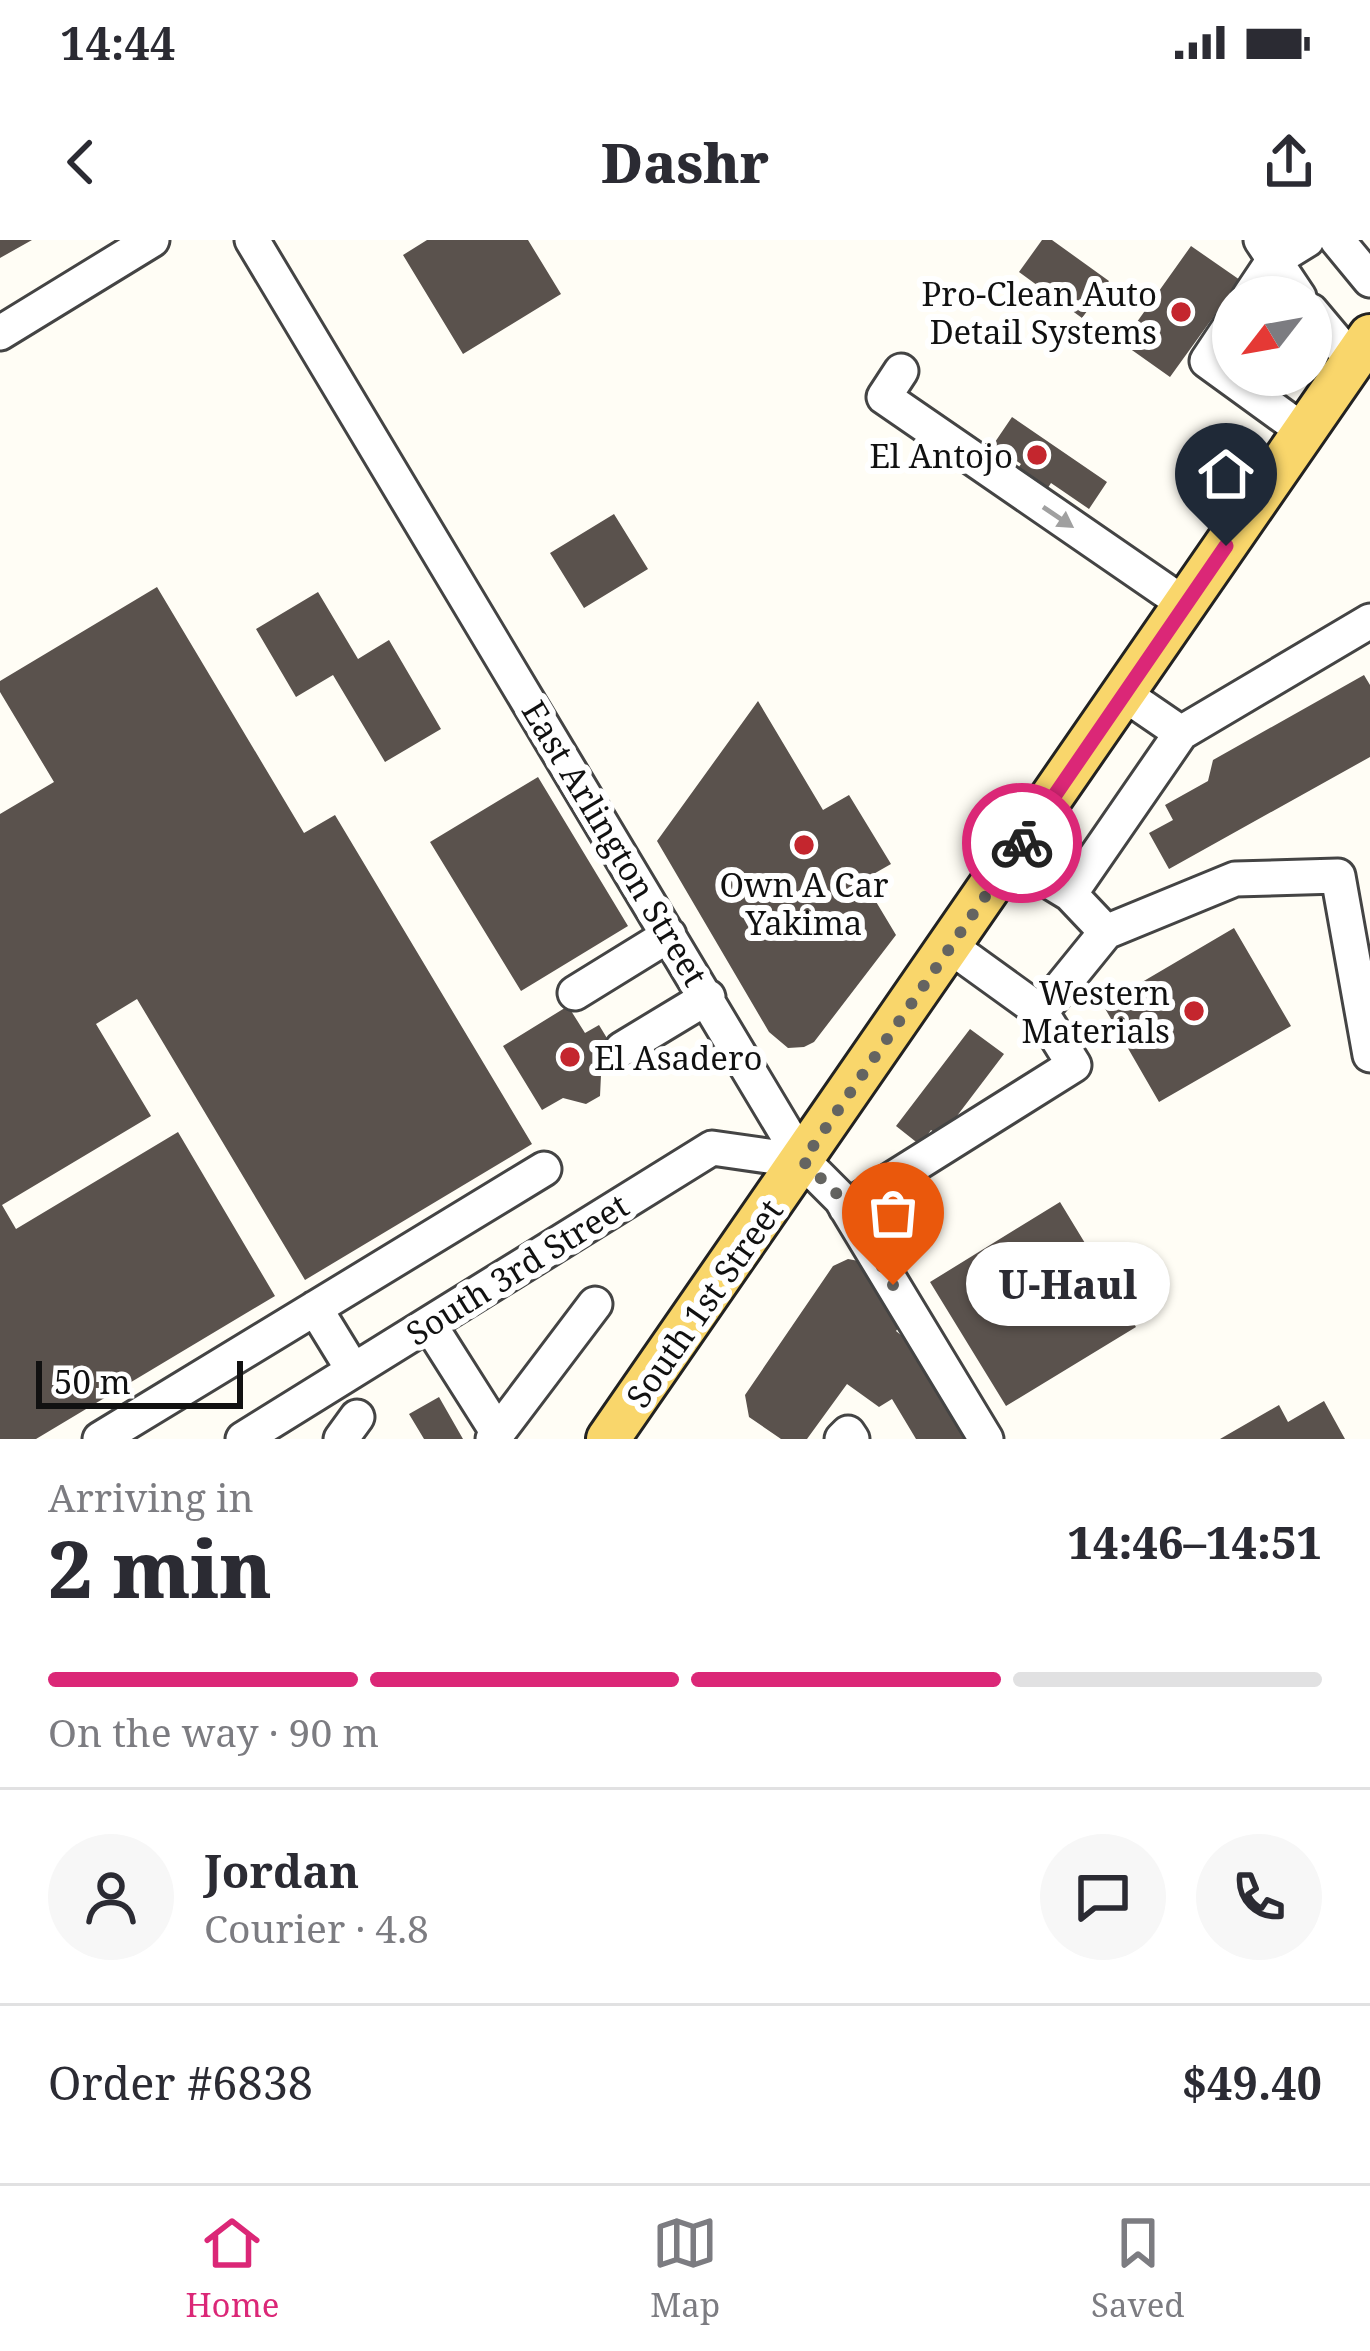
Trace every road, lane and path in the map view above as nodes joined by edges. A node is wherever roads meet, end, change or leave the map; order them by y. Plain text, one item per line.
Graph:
1 (152, 240) edge
2 (1307, 240) edge
3 (1337, 240) edge
4 (260, 243) edge
5 (1267, 250) edge
6 (1285, 276) edge
7 (1370, 280) edge
8 (1332, 326) edge
9 (0, 332) edge
10 (1362, 348) edge
11 (901, 371) dead end
12 (1254, 396) edge
13 (1304, 432) junction
14 (1186, 604) junction
15 (1370, 621) edge
16 (1124, 694) junction
17 (1181, 733) junction
18 (1011, 859) junction
19 (1070, 894) junction
20 (1106, 932) junction
21 (669, 935) junction
22 (951, 947) junction
23 (575, 993) dead end
24 (708, 997) junction
25 (1041, 1012) junction
26 (622, 1049) dead end
27 (1370, 1055) edge
28 (803, 1161) junction
29 (544, 1169) dead end
30 (846, 1208) junction
31 (595, 1304) dead end
32 (316, 1308) junction
33 (429, 1324) junction
34 (353, 1370) junction
35 (625, 1433) edge
36 (495, 1436) edge
37 (254, 1437) edge
38 (100, 1439) edge
39 (842, 1439) edge
40 (852, 1439) edge
41 (986, 1439) edge

1 - 9 street
2 - 5 street
3 - 7 street
4 - 21 street, East Arlington Street
5 - 6 street
8 - 10 street
10 - 13 main road, South 1st Street
11 -> 14 street
12 - 13 street
13 - 14 main road, South 1st Street
14 - 16 main road, South 1st Street
15 - 17 street
16 - 17 street
16 - 18 main road, South 1st Street
17 - 19 street
18 - 19 street
18 - 22 main road, South 1st Street
19 - 20 street
20 - 25 street
20 - 27 street
21 - 23 street
21 - 24 street, East Arlington Street
22 - 25 street
22 - 28 main road, South 1st Street
24 - 26 street
24 - 28 street, East Arlington Street
25 - 30 street
28 - 30 street, East Arlington Street
28 - 33 street, South 3rd Street
28 - 35 main road, South 1st Street
29 - 32 street
30 - 41 street, East Arlington Street
31 - 36 street
32 - 34 street
32 - 38 street
33 - 34 street, South 3rd Street
33 - 36 street
34 - 37 street, South 3rd Street
39 - 40 street

